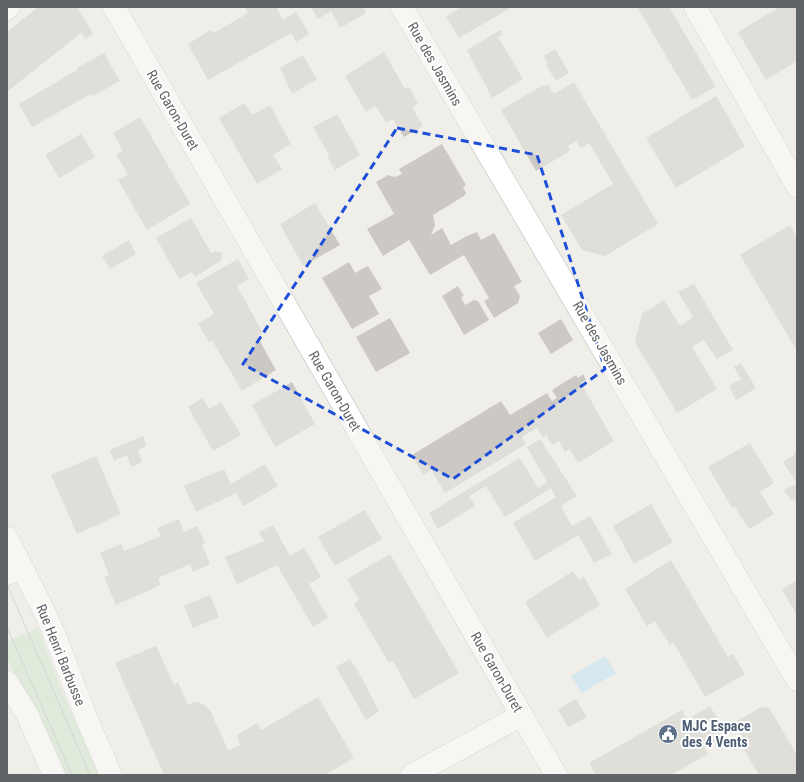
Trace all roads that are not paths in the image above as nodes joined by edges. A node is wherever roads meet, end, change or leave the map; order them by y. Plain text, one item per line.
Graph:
1 (114, 7) edge
2 (402, 7) edge
3 (695, 7) edge
4 (797, 186) edge
5 (7, 538) edge
6 (14, 570) edge
7 (797, 680) edge
8 (7, 682) edge
9 (522, 714) junction
10 (54, 775) edge
11 (111, 775) edge
12 (412, 775) edge
13 (556, 775) edge

1 - 9 street, Rue Garon-Duret
2 - 7 street, Rue des Jasmins
3 - 4 street
5 - 6 street, Rue Henri Barbusse
6 - 11 street, Rue Henri Barbusse
8 - 10 street
9 - 12 street
9 - 13 street, Rue Garon-Duret

